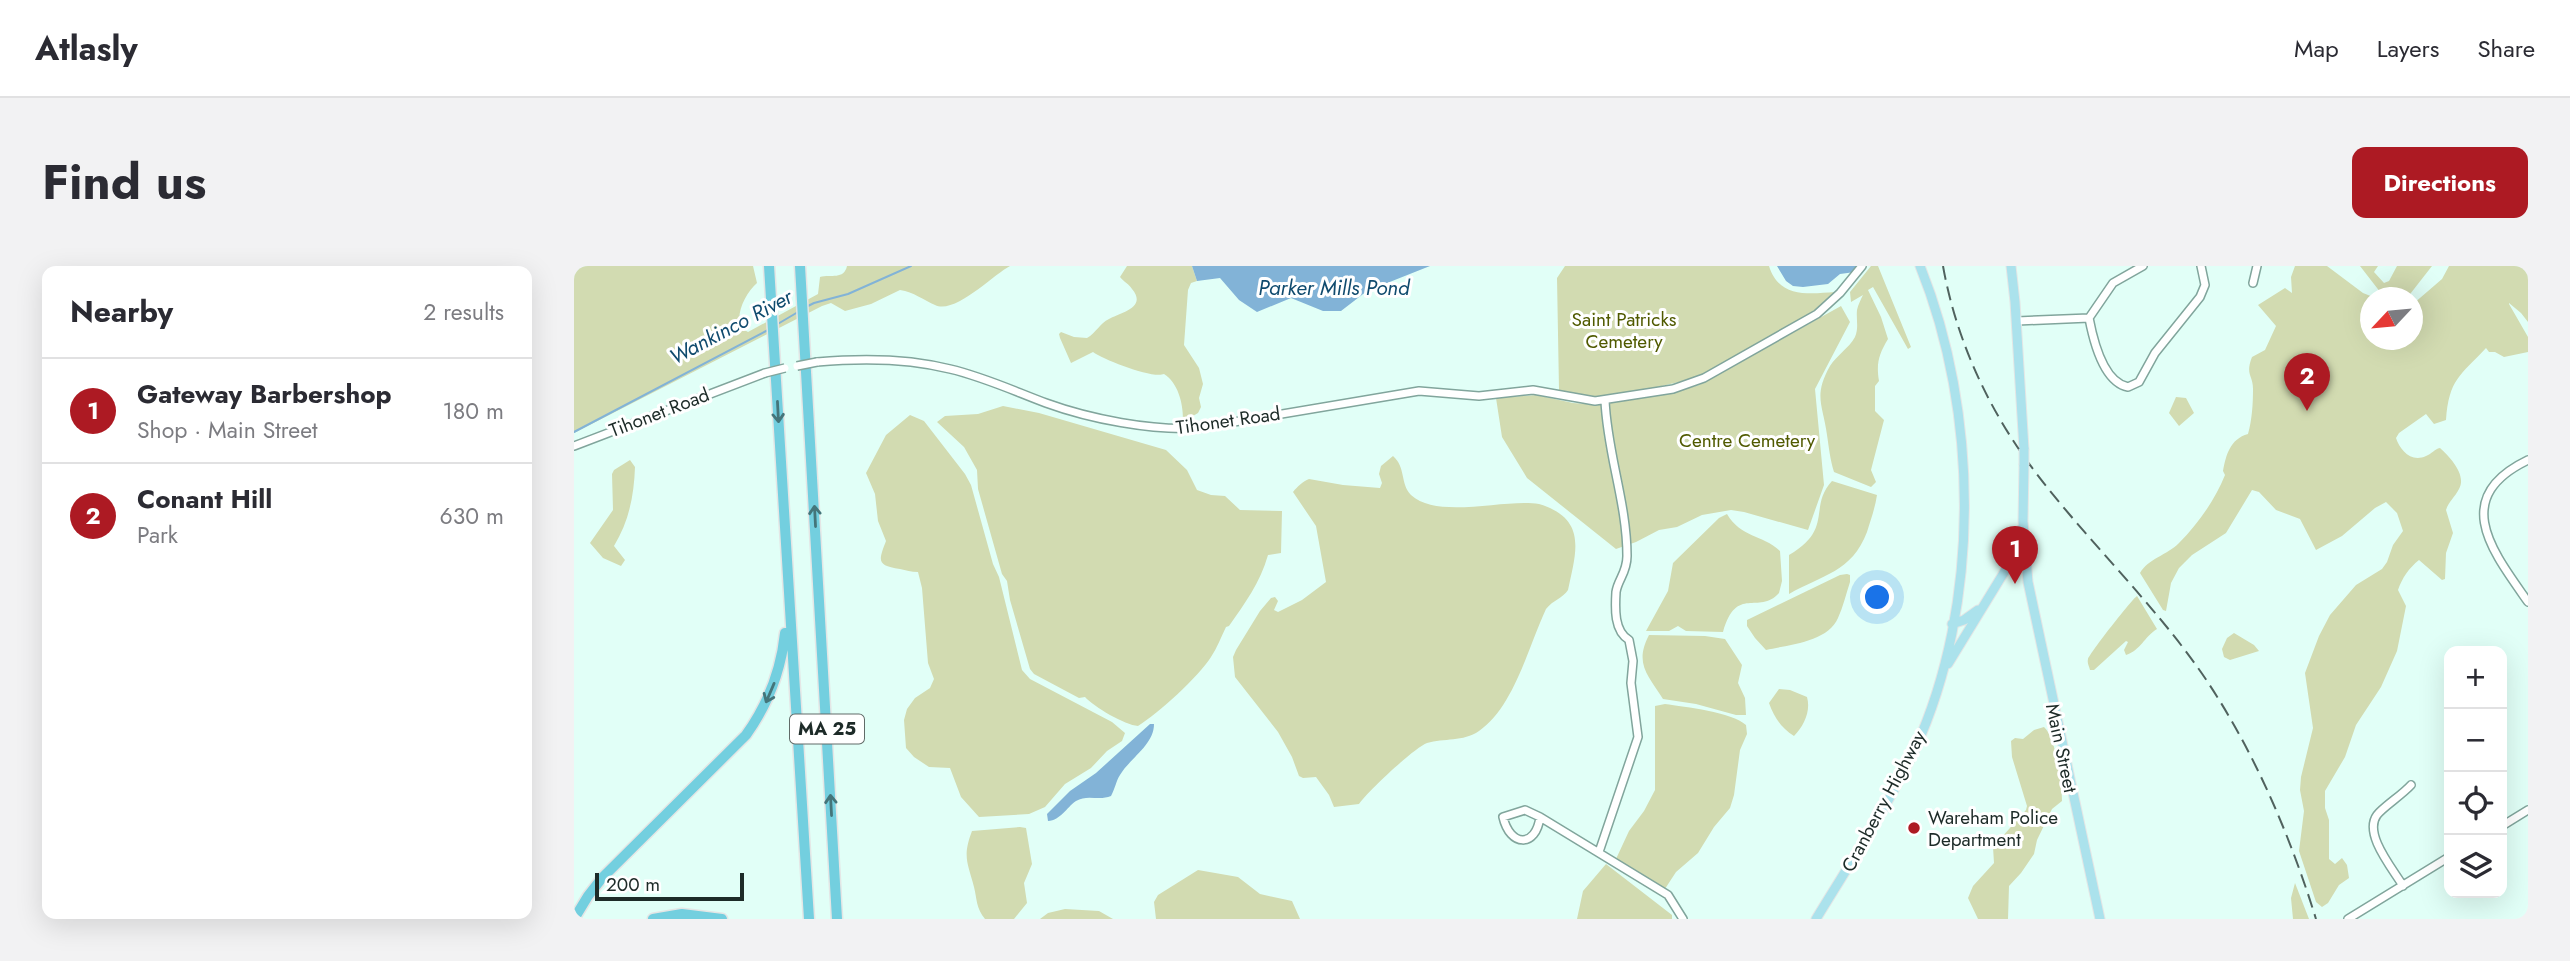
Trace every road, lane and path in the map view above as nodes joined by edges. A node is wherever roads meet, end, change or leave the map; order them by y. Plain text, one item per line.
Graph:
1 (769, 266) edge
2 (800, 266) edge
3 (1862, 266) edge
4 (1920, 266) edge
5 (2011, 266) edge
6 (2143, 266) edge
7 (2201, 266) edge
8 (2257, 266) edge
9 (2253, 283) dead end
10 (2089, 318) junction
11 (2017, 321) junction
12 (1605, 400) junction
13 (574, 446) edge
14 (2528, 460) edge
15 (2023, 521) junction
16 (2012, 558) junction
17 (2026, 566) junction
18 (2028, 576) junction
19 (1986, 601) junction
20 (2528, 601) edge
21 (789, 603) junction
22 (1952, 626) junction
23 (1969, 627) junction
24 (1938, 686) junction
25 (2411, 785) dead end
26 (2528, 810) edge
27 (1539, 817) junction
28 (2507, 823) edge
29 (1599, 852) junction
30 (2444, 861) edge
31 (2403, 886) junction
32 (574, 919) edge
33 (653, 919) edge
34 (722, 919) edge
35 (809, 919) edge
36 (840, 919) edge
37 (1683, 919) edge
38 (1816, 919) edge
39 (2100, 919) edge
40 (2348, 919) edge

1 -> 21 highway, MA 25
36 -> 2 highway, MA 25
3 - 12 street, Tihonet Road
4 - 22 main road, Cranberry Highway
5 - 11 main road, Main Street
6 - 10 street
7 - 10 street
8 - 9 street
10 - 11 street
11 - 15 main road, Main Street, bridge
12 - 13 street, Tihonet Road, bridge
12 - 29 street
14 - 20 street
15 - 16 main road
15 - 17 main road, Main Street
16 - 17 main road
16 - 18 main road
16 - 19 main road
17 - 18 main road, Main Street
18 - 39 main road, Main Street
19 - 22 main road
19 - 23 main road
21 -> 32 highway
21 - 35 highway, MA 25
22 - 23 main road
22 - 24 main road, Cranberry Highway
23 - 24 main road
24 - 38 main road, Cranberry Highway
25 - 31 street
26 - 28 street
27 - 27 street
27 - 29 street
29 - 37 street
30 - 31 street
31 - 40 street
33 - 34 highway

